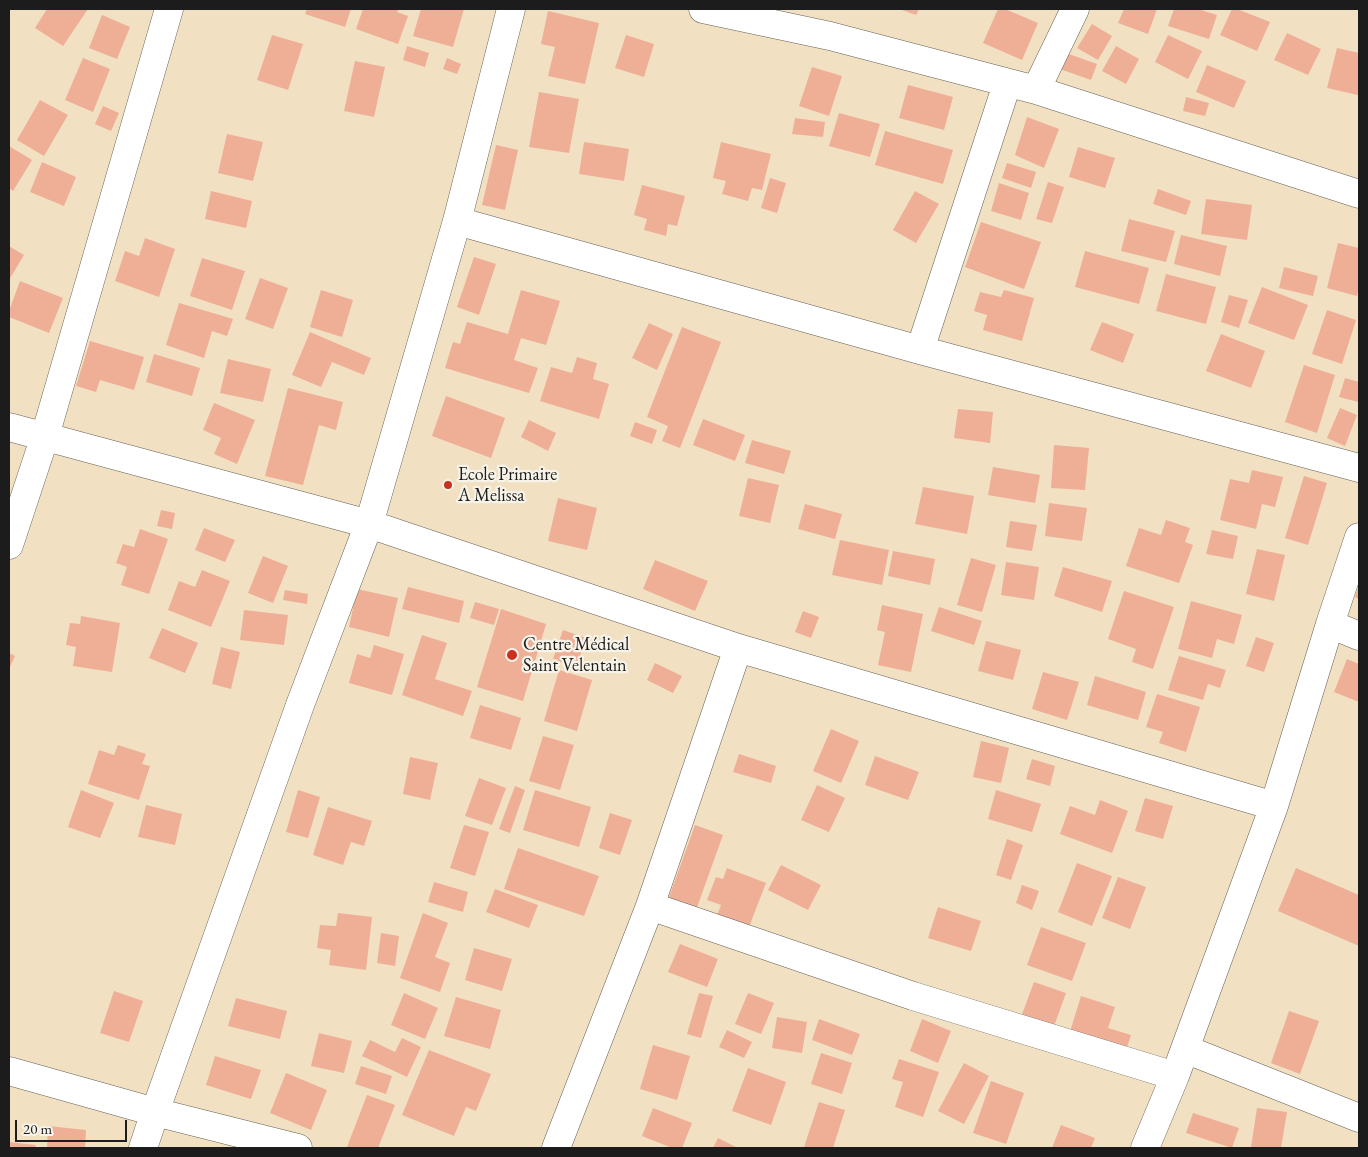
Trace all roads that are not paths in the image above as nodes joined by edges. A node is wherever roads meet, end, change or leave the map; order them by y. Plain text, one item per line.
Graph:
1 (169, 9) edge
2 (511, 9) edge
3 (703, 9) edge
4 (1075, 9) edge
5 (1008, 84) junction
6 (1036, 90) junction
7 (1359, 194) edge
8 (456, 221) junction
9 (920, 350) junction
10 (9, 427) edge
11 (45, 436) junction
12 (1359, 468) edge
13 (369, 524) junction
14 (1359, 537) edge
15 (9, 545) edge
16 (1330, 624) junction
17 (1359, 636) edge
18 (738, 648) junction
19 (1274, 806) junction
20 (650, 906) junction
21 (1185, 1049) junction
22 (9, 1071) edge
23 (1175, 1076) junction
24 (155, 1112) junction
25 (1359, 1118) edge
26 (143, 1148) edge
27 (298, 1148) edge
28 (556, 1148) edge
29 (1145, 1148) edge

1 - 11 street
2 - 8 street
3 - 5 street
4 - 6 street
5 - 6 street
5 - 9 street
6 - 7 street
8 - 9 street
8 - 13 street
9 - 12 street
10 - 11 street
11 - 13 street
11 - 15 street
13 - 18 street
13 - 24 street
14 - 16 street
16 - 17 street
16 - 19 street
18 - 19 street
18 - 20 street
19 - 21 street
20 - 23 street
20 - 28 street
21 - 23 street
21 - 25 street
22 - 24 street
23 - 29 street
24 - 26 street
24 - 27 street

